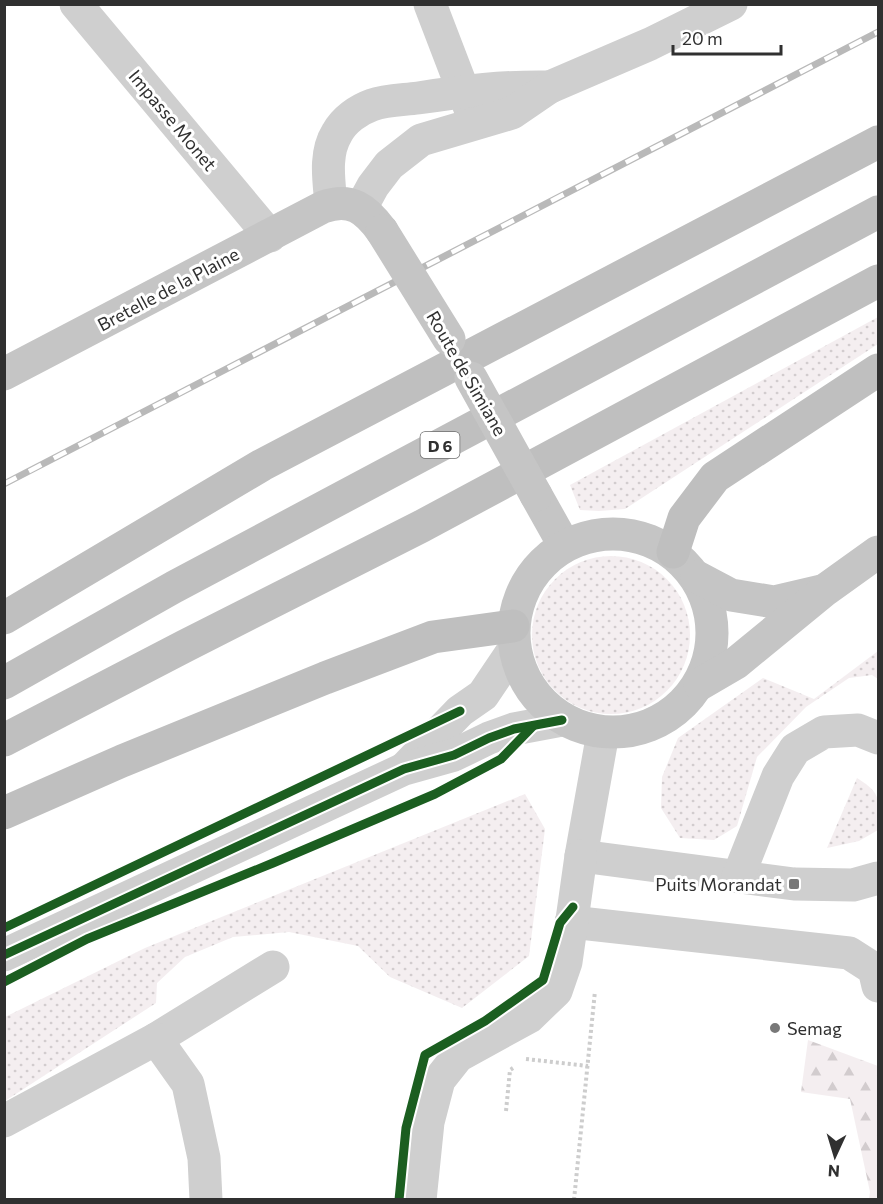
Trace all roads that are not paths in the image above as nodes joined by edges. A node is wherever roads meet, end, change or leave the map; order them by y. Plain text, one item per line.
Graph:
1 (76, 4) edge
2 (430, 4) edge
3 (731, 4) edge
4 (550, 87) junction
5 (463, 91) junction
6 (476, 123) junction
7 (879, 142) edge
8 (879, 212) edge
9 (358, 214) junction
10 (270, 236) junction
11 (879, 281) edge
12 (461, 359) junction
13 (879, 370) edge
14 (4, 374) edge
15 (564, 545) junction
16 (673, 552) junction
17 (879, 552) edge
18 (697, 578) junction
19 (825, 590) junction
20 (4, 618) edge
21 (513, 637) junction
22 (4, 683) edge
23 (700, 684) junction
24 (562, 720) junction
25 (603, 733) junction
26 (879, 738) edge
27 (4, 741) edge
28 (404, 769) junction
29 (4, 813) edge
30 (581, 856) junction
31 (738, 878) junction
32 (879, 878) edge
33 (570, 921) junction
34 (4, 955) edge
35 (273, 967) dead end
36 (879, 986) edge
37 (156, 1039) junction
38 (4, 1121) edge
39 (206, 1200) edge
40 (420, 1200) edge

1 - 10 street, Impasse Monet
2 - 5 street
3 - 4 street, Route de Simiane
4 - 5 street, Route de Simiane
4 - 6 street, Route de Simiane
5 - 6 street
5 - 9 street, Route de Simiane
6 - 9 street, Route de Simiane
7 - 12 highway
8 - 22 highway, D 6
9 - 10 main road, Bretelle de la Plaine
9 - 12 main road, Route de Simiane, bridge
10 - 14 main road, Bretelle de la Plaine
11 - 27 highway
12 - 15 main road, Route de Simiane, bridge
12 - 20 highway
13 - 16 highway
15 - 16 main road
15 - 21 main road
16 - 18 main road
17 - 19 main road
18 - 19 main road
18 - 23 main road
19 - 23 main road
21 - 24 main road
21 - 28 street
21 - 29 highway
23 - 25 main road
24 - 25 main road
24 - 28 street
25 - 30 street
26 - 31 street
28 - 34 street
30 - 31 street
30 - 33 street
31 - 32 street
33 - 36 street
33 - 40 street
35 - 37 street
37 - 38 street
37 - 39 street

